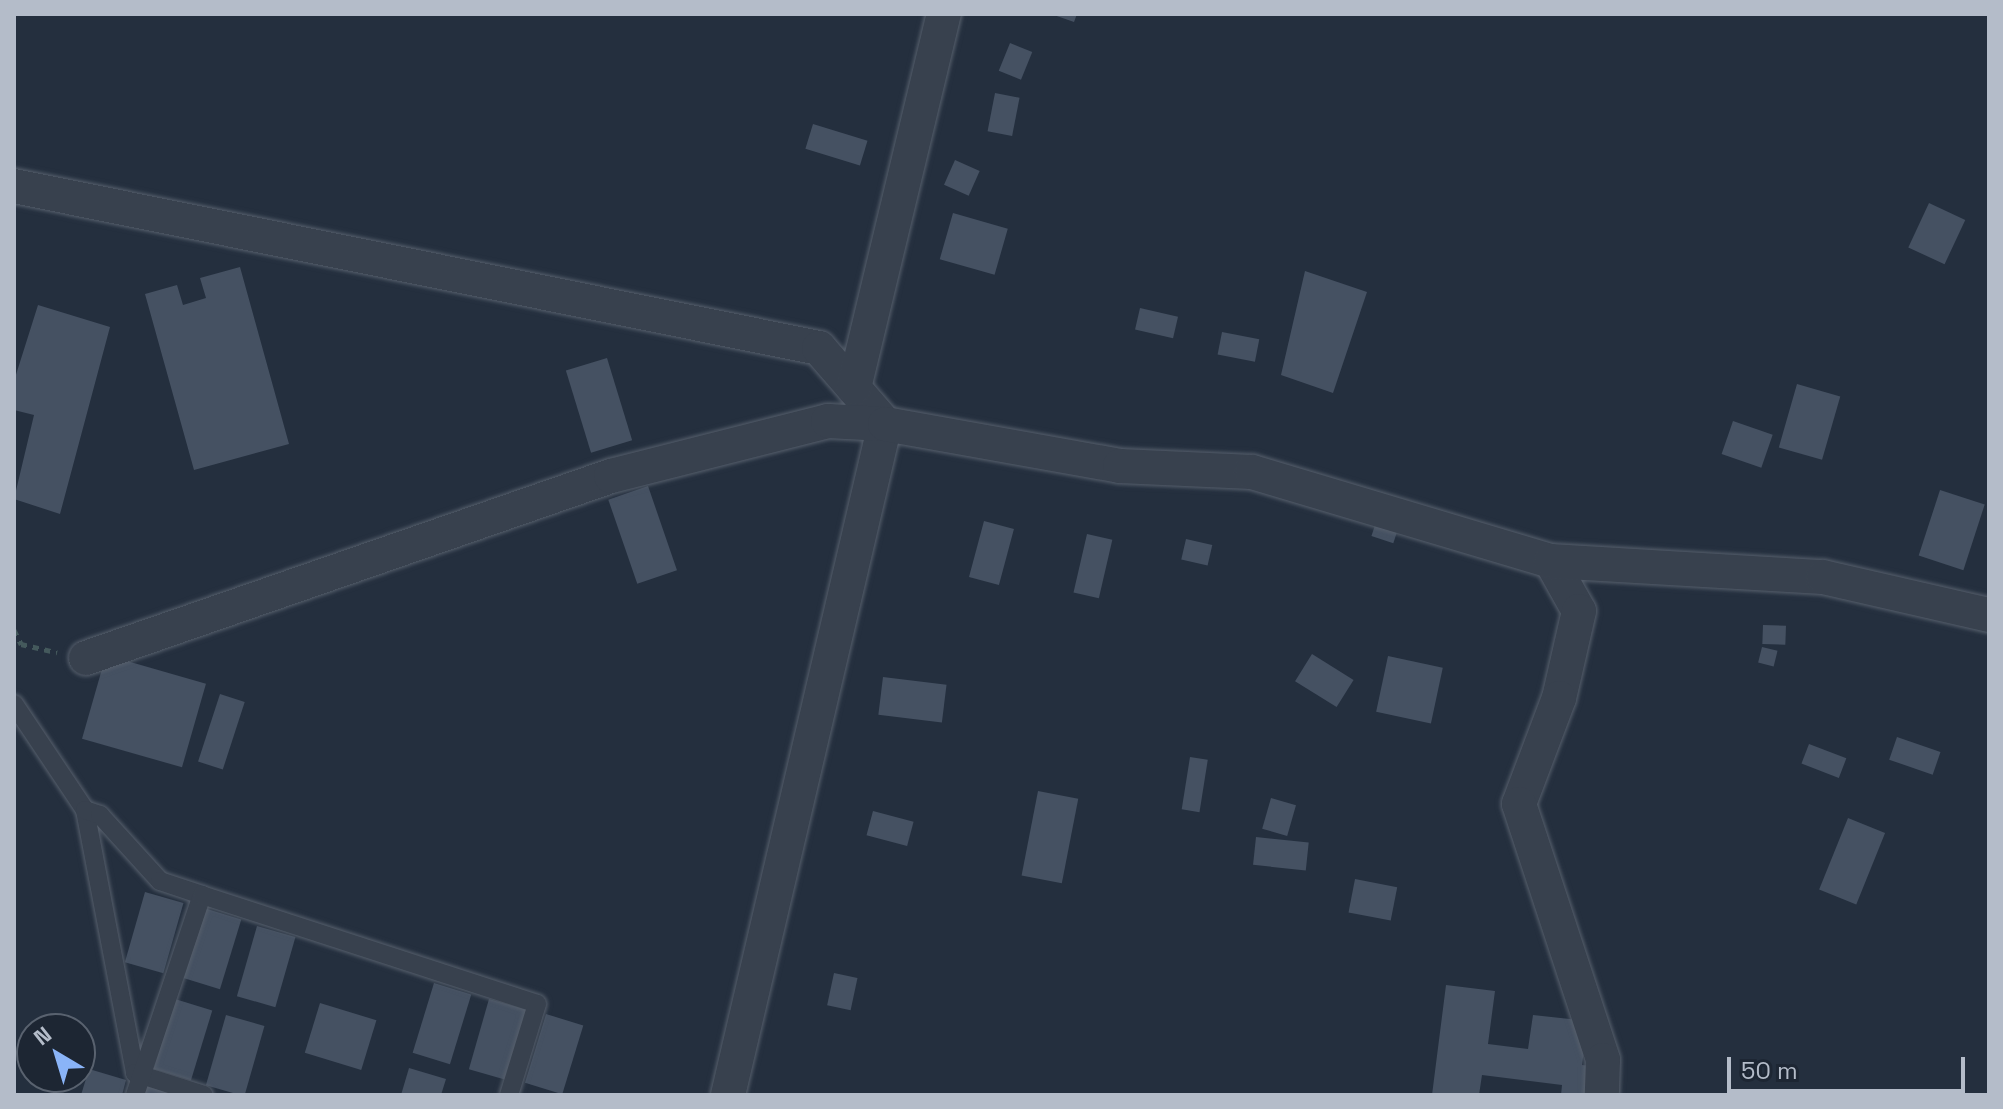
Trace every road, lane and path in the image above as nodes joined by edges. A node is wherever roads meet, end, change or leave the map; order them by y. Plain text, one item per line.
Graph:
1 (944, 14) edge
2 (14, 186) edge
3 (854, 388) junction
4 (885, 424) junction
5 (1551, 561) junction
6 (1989, 615) edge
7 (14, 630) edge
8 (14, 639) edge
9 (21, 644) junction
10 (86, 658) joint
11 (14, 704) edge
12 (85, 810) junction
13 (202, 895) junction
14 (141, 1075) junction
15 (135, 1095) edge
16 (204, 1095) edge
17 (509, 1095) edge
18 (728, 1095) edge
19 (1602, 1095) edge

1 - 3 street
2 - 3 street
3 - 4 street
4 - 5 street
4 - 10 street
4 - 18 street
5 - 6 street
5 - 19 street
7 - 9 path
8 - 9 path
9 - 10 path
11 - 12 lane
12 - 13 lane
12 - 14 lane
13 - 14 lane
13 - 17 lane
14 - 15 lane
14 - 16 lane

